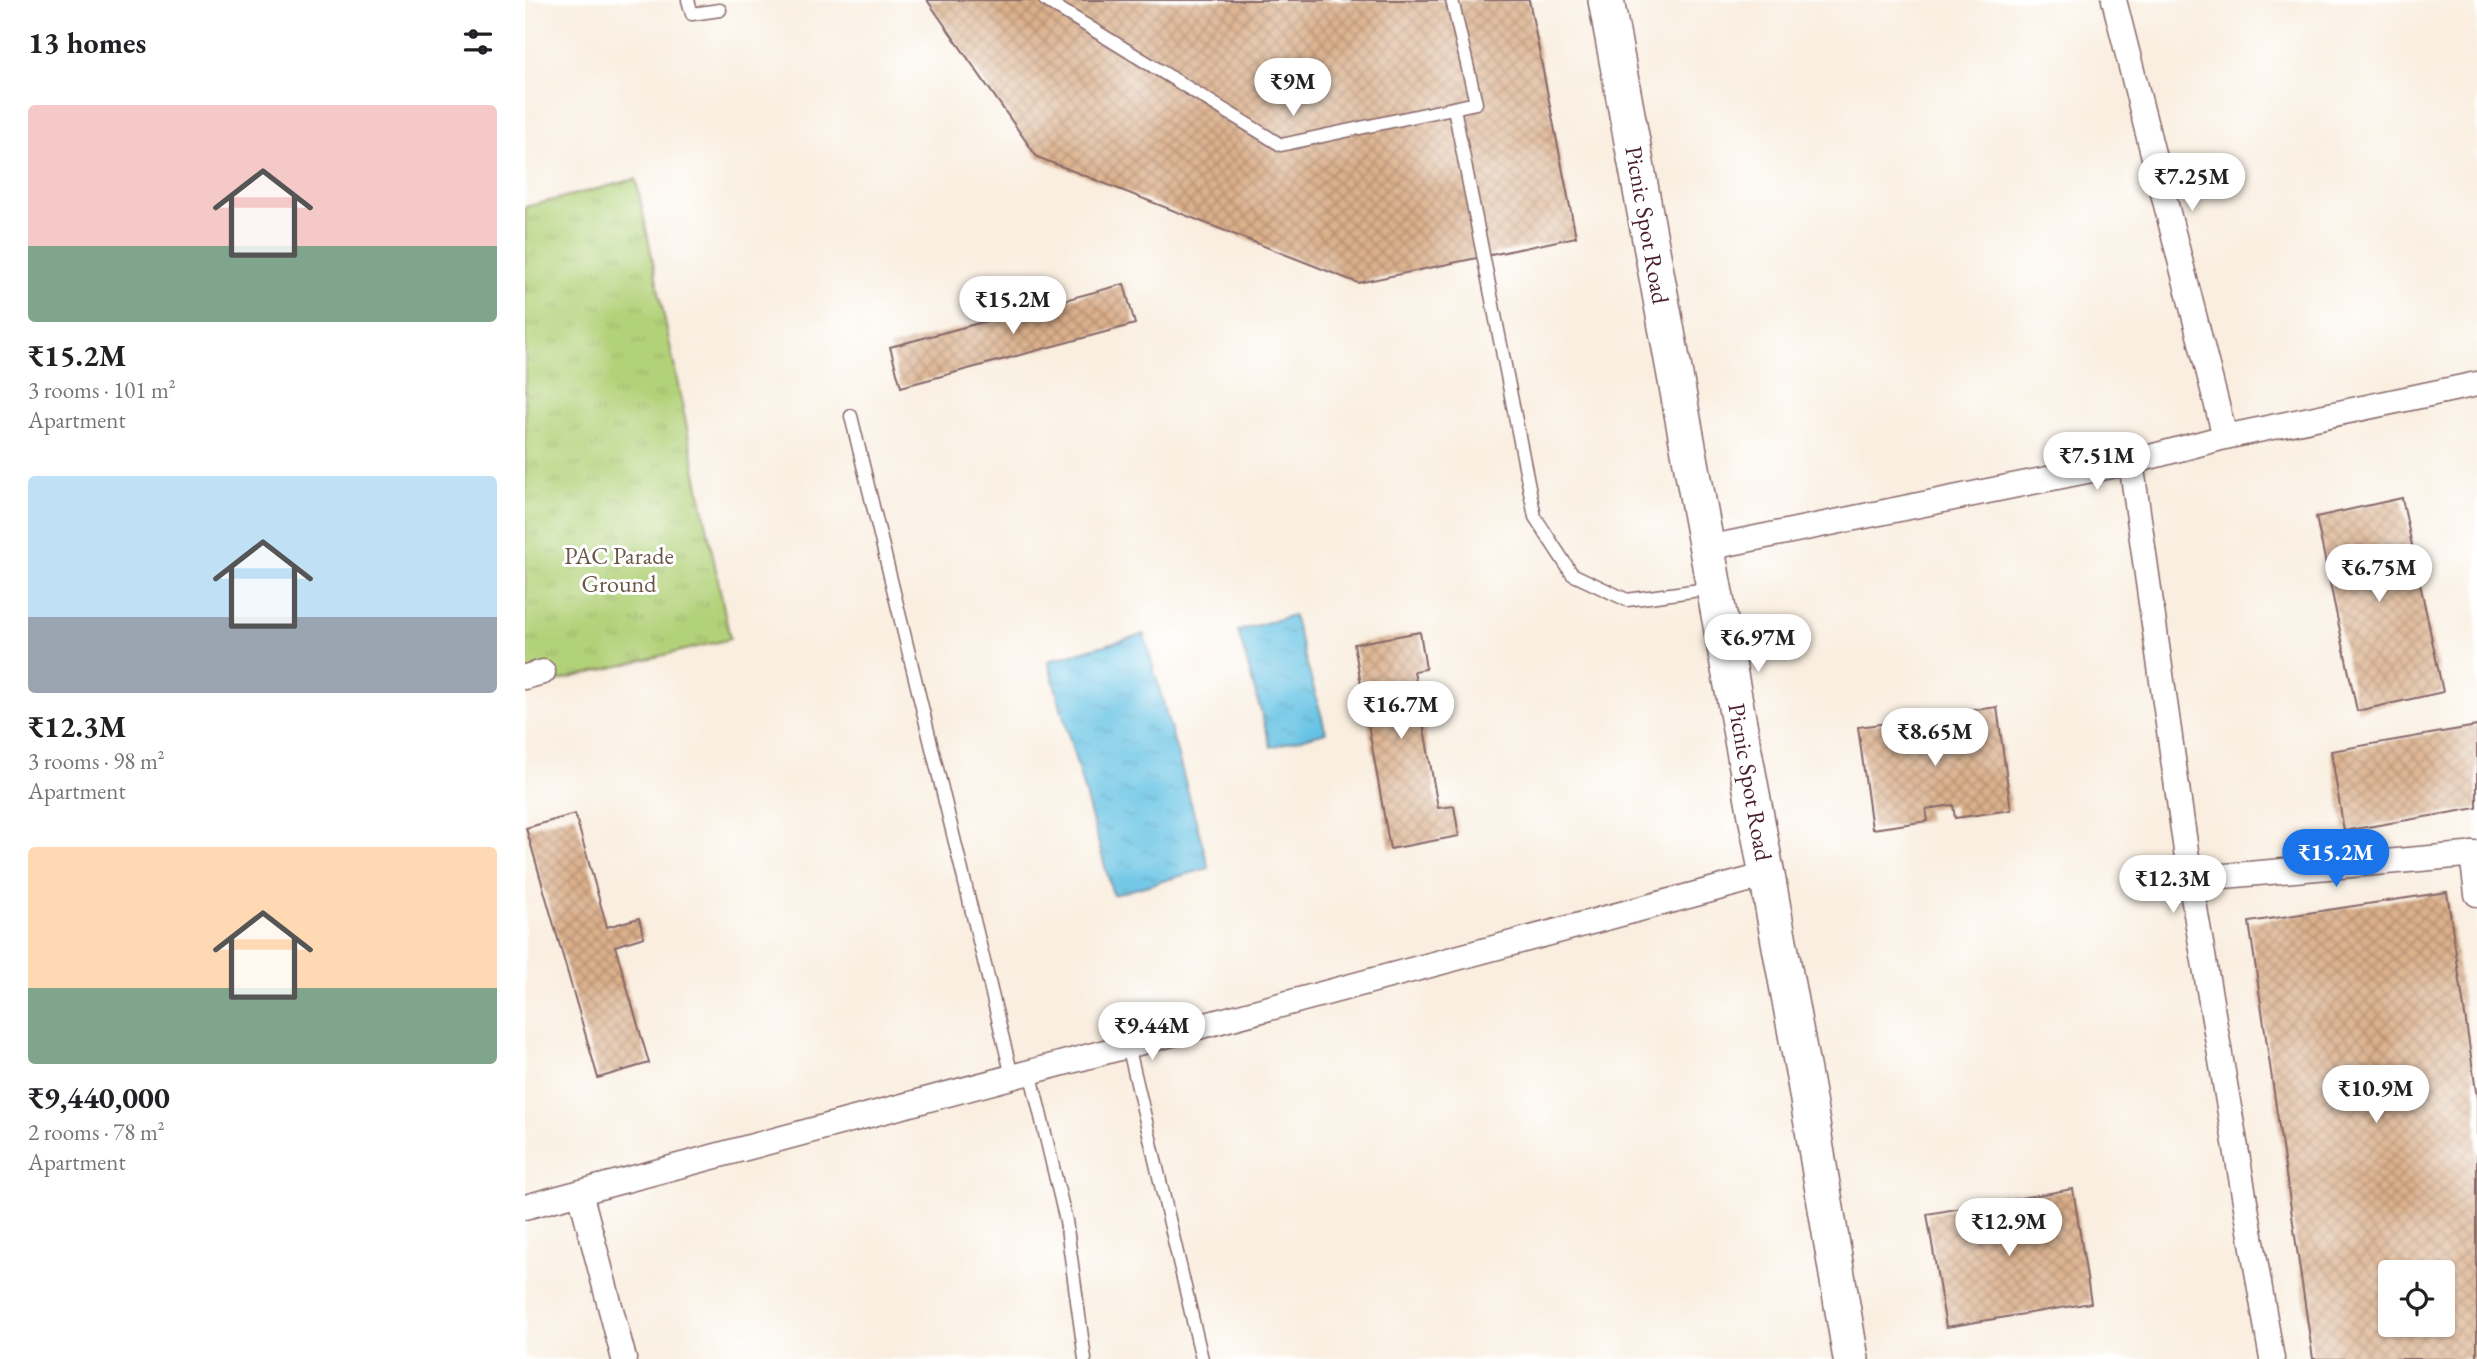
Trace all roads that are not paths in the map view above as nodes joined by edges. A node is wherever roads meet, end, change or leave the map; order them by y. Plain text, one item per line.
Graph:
1 (688, 0) edge
2 (1045, 0) edge
3 (1452, 0) edge
4 (1606, 0) edge
5 (2114, 0) edge
6 (720, 10) dead end
7 (1454, 108) junction
8 (2477, 384) edge
9 (851, 416) dead end
10 (2225, 437) junction
11 (2131, 462) junction
12 (1707, 548) junction
13 (1714, 588) junction
14 (2474, 854) edge
15 (1767, 875) junction
16 (2190, 879) junction
17 (2477, 894) edge
18 (1128, 1045) junction
19 (1021, 1073) junction
20 (580, 1192) junction
21 (525, 1207) edge
22 (624, 1359) edge
23 (1085, 1359) edge
24 (1202, 1359) edge
25 (1851, 1359) edge
26 (2272, 1359) edge

1 - 6 lane
2 - 7 lane
3 - 7 lane
4 - 12 street, Picnic Spot Road
5 - 10 street
7 - 13 lane
8 - 10 street
9 - 19 lane
10 - 11 street
11 - 12 street
11 - 16 street
12 - 13 street, Picnic Spot Road
13 - 15 street, Picnic Spot Road
14 - 16 street
14 - 17 street
15 - 18 street
15 - 25 street, Picnic Spot Road
16 - 26 street
18 - 19 street
18 - 24 lane
19 - 20 street
19 - 23 lane
20 - 21 street
20 - 22 street

